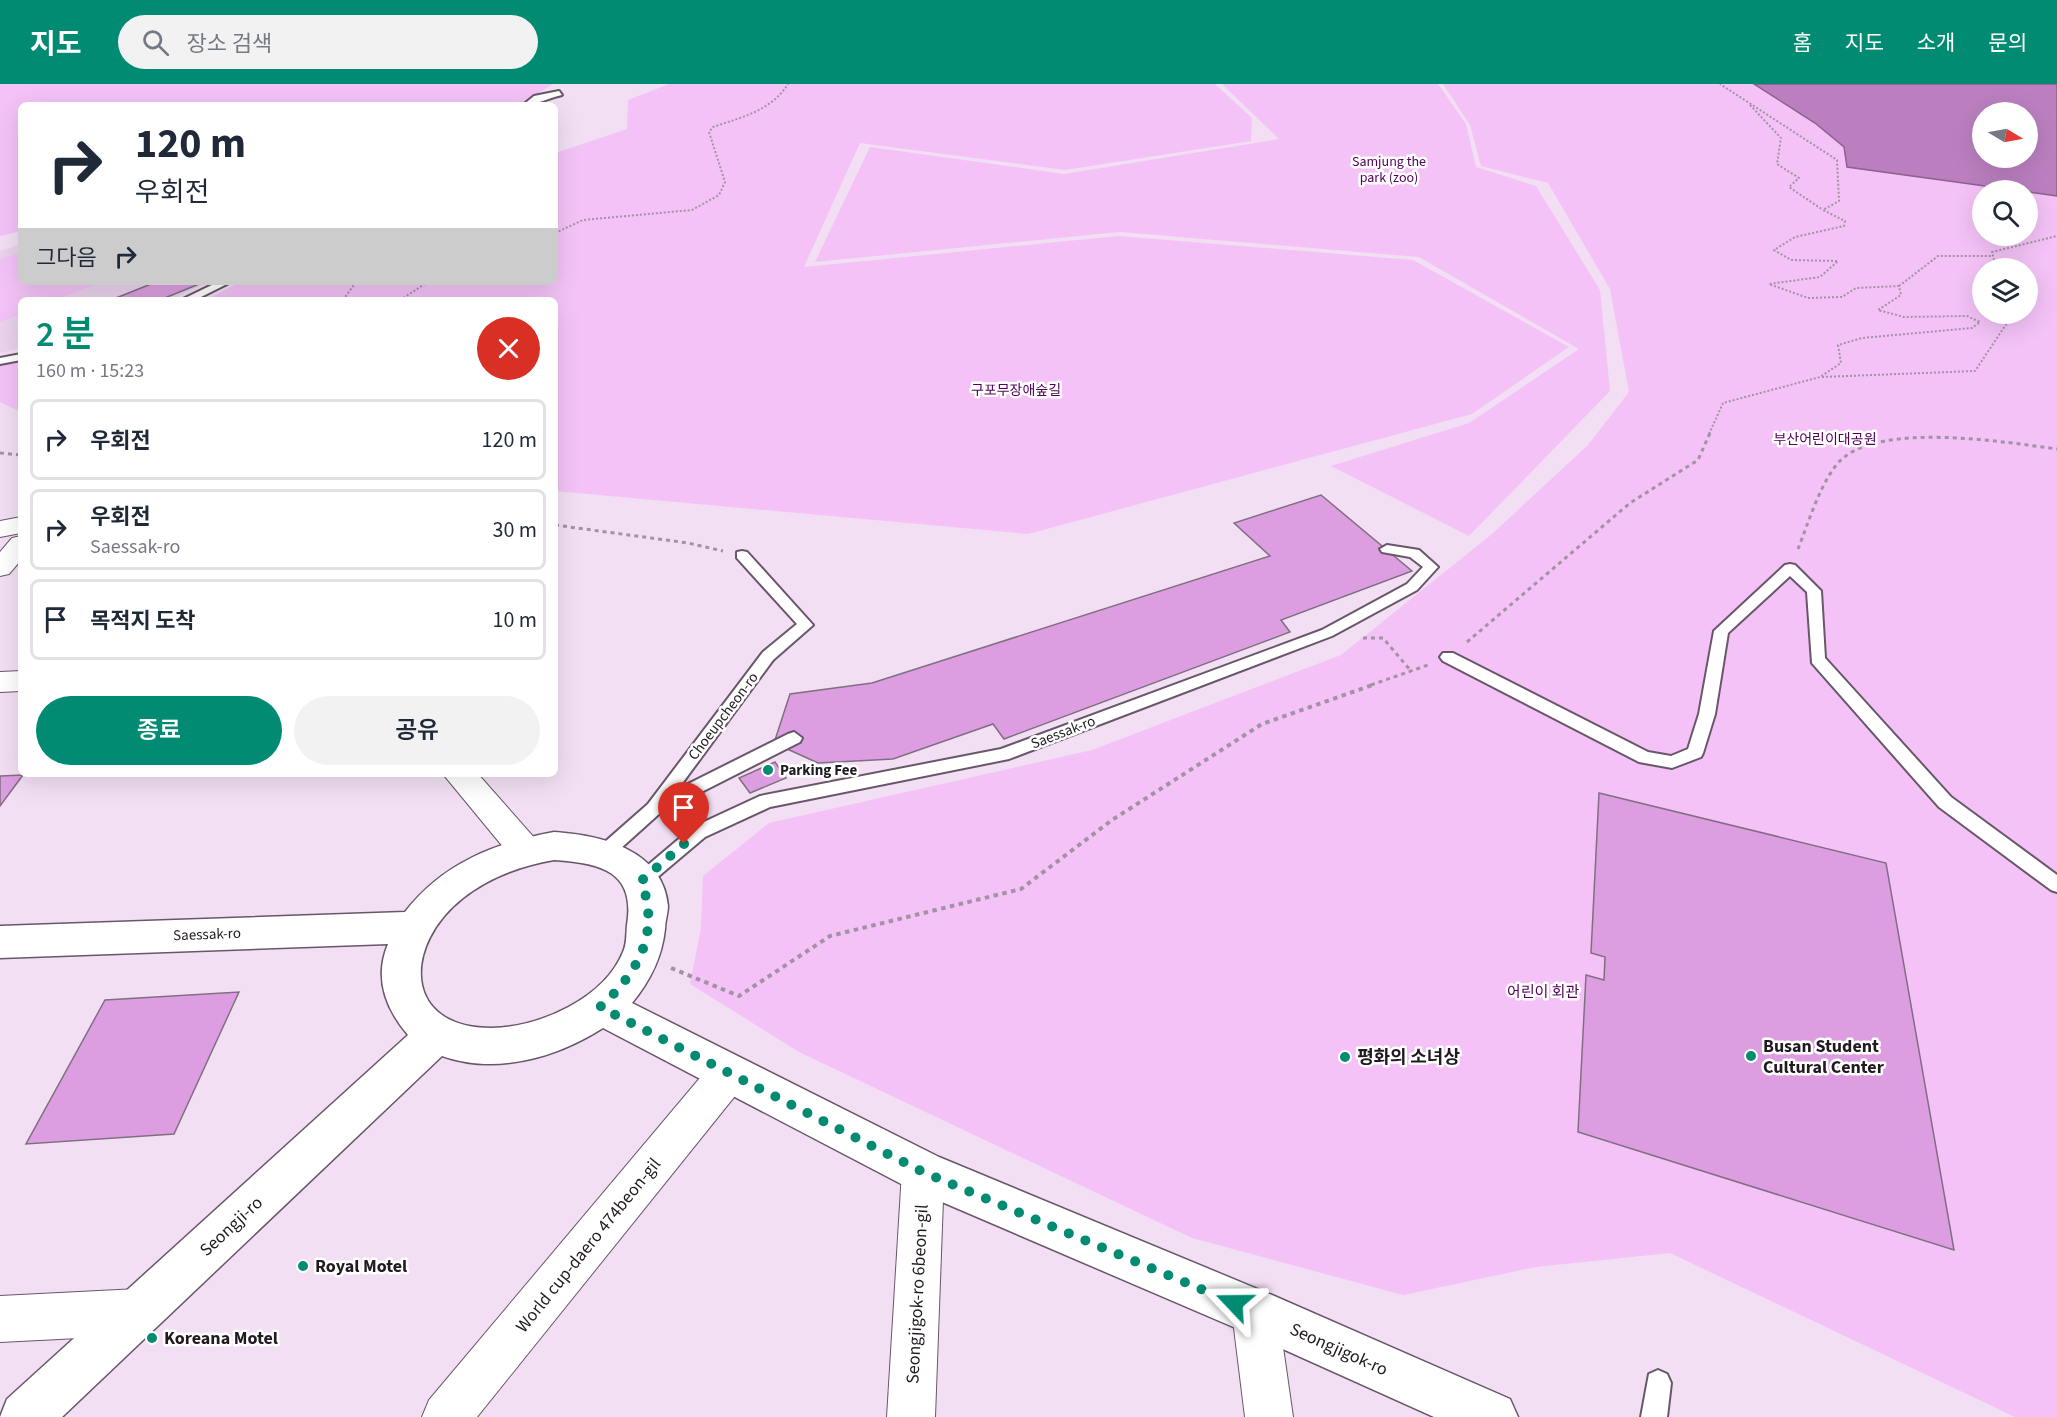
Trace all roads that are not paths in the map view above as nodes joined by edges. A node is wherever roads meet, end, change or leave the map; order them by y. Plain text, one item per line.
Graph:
1 (559, 93) dead end
2 (531, 102) edge
3 (219, 285) edge
4 (193, 297) edge
5 (18, 358) edge
6 (0, 361) edge
7 (18, 525) edge
8 (0, 528) edge
9 (18, 547) edge
10 (1386, 549) dead end
11 (742, 555) road end
12 (0, 568) edge
13 (1448, 657) road end
14 (18, 681) edge
15 (0, 682) edge
16 (794, 738) dead end
17 (462, 777) edge
18 (654, 809) junction
19 (525, 850) junction
20 (604, 853) junction
21 (641, 881) junction
22 (2057, 885) edge
23 (414, 927) junction
24 (0, 942) edge
25 (600, 1007) junction
26 (436, 1035) junction
27 (729, 1073) junction
28 (923, 1172) junction
29 (138, 1312) junction
30 (1255, 1312) junction
31 (0, 1319) edge
32 (1658, 1383) dead end
33 (25, 1417) edge
34 (446, 1417) edge
35 (911, 1417) edge
36 (1269, 1417) edge
37 (1492, 1417) edge
38 (1654, 1417) edge

1 - 2 lane
3 - 4 lane
5 - 6 lane
7 - 8 street
9 - 12 street
10 - 21 lane, Saessak-ro
11 - 18 lane, Choeupcheon-ro
13 - 22 lane
14 - 15 street
16 - 18 lane
17 - 19 street
18 - 20 lane, Choeupcheon-ro
19 - 20 main road
19 - 23 main road
20 - 21 main road
21 - 25 main road
23 - 24 main road, Saessak-ro
23 - 26 main road
25 - 26 main road
25 - 27 main road, Seongjigok-ro
26 - 29 main road, Seongji-ro
27 - 28 main road, Seongjigok-ro
27 - 34 street, World cup-daero 474beon-gil
28 - 30 main road, Seongjigok-ro
28 - 35 street, Seongjigok-ro 6beon-gil
29 - 31 street
29 - 33 main road, Seongji-ro
30 - 36 street
30 - 37 main road, Seongjigok-ro
32 - 38 lane

